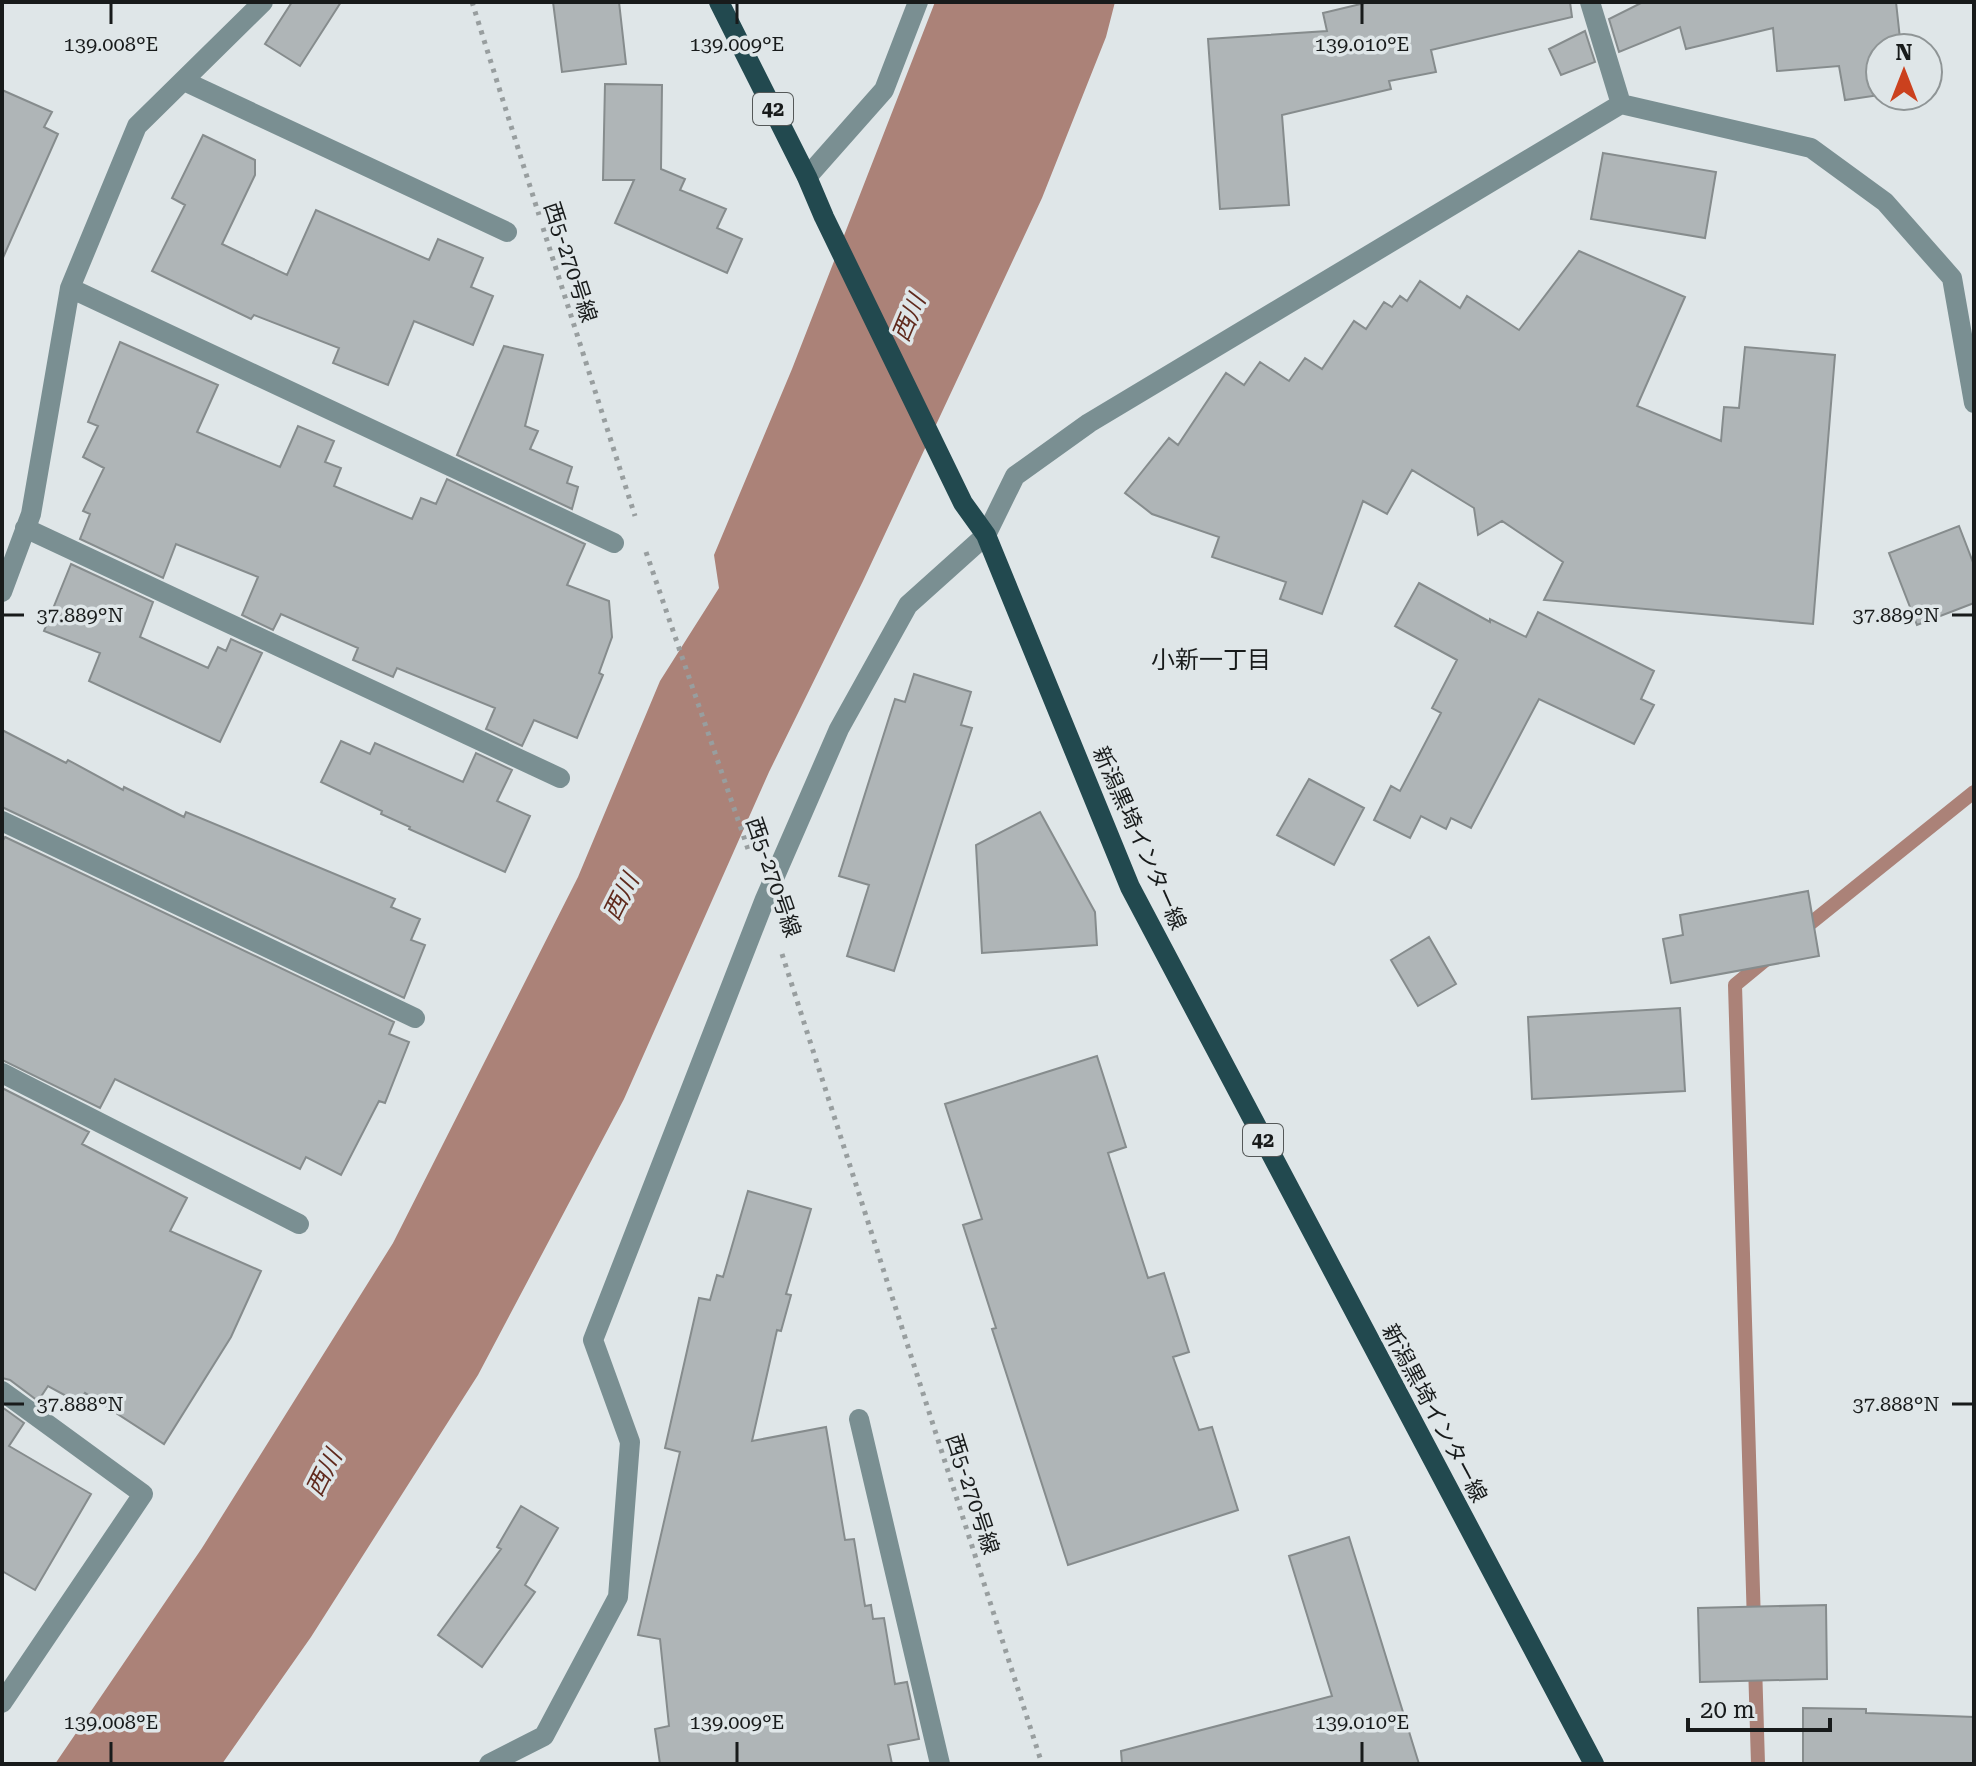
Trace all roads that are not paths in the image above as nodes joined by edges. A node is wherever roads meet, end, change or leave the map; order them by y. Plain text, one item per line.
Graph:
1 (263, 2) edge
2 (719, 2) edge
3 (918, 2) edge
4 (1590, 2) edge
5 (184, 81) junction
6 (1621, 104) junction
7 (807, 177) junction
8 (507, 232) dead end
9 (70, 288) junction
10 (1974, 403) edge
11 (25, 528) junction
12 (986, 535) junction
13 (614, 543) dead end
14 (2, 592) edge
15 (560, 778) dead end
16 (2, 821) edge
17 (415, 1018) dead end
18 (2, 1073) edge
19 (299, 1224) dead end
20 (2, 1391) edge
21 (859, 1419) dead end
22 (2, 1703) edge
23 (489, 1764) edge
24 (940, 1764) edge
25 (1594, 1764) edge

1 - 5 street
2 - 7 main road, 新潟黒埼インター線 / 42
3 - 7 street
4 - 6 street
5 - 8 street
5 - 9 street
6 - 10 street
6 - 12 street
7 - 12 main road, 新潟黒埼インター線 / 42
9 - 11 street
9 - 13 street
11 - 14 street
11 - 15 street
12 - 23 street
12 - 25 main road, 新潟黒埼インター線 / 42
16 - 17 street
18 - 19 street
20 - 22 street
21 - 24 street

